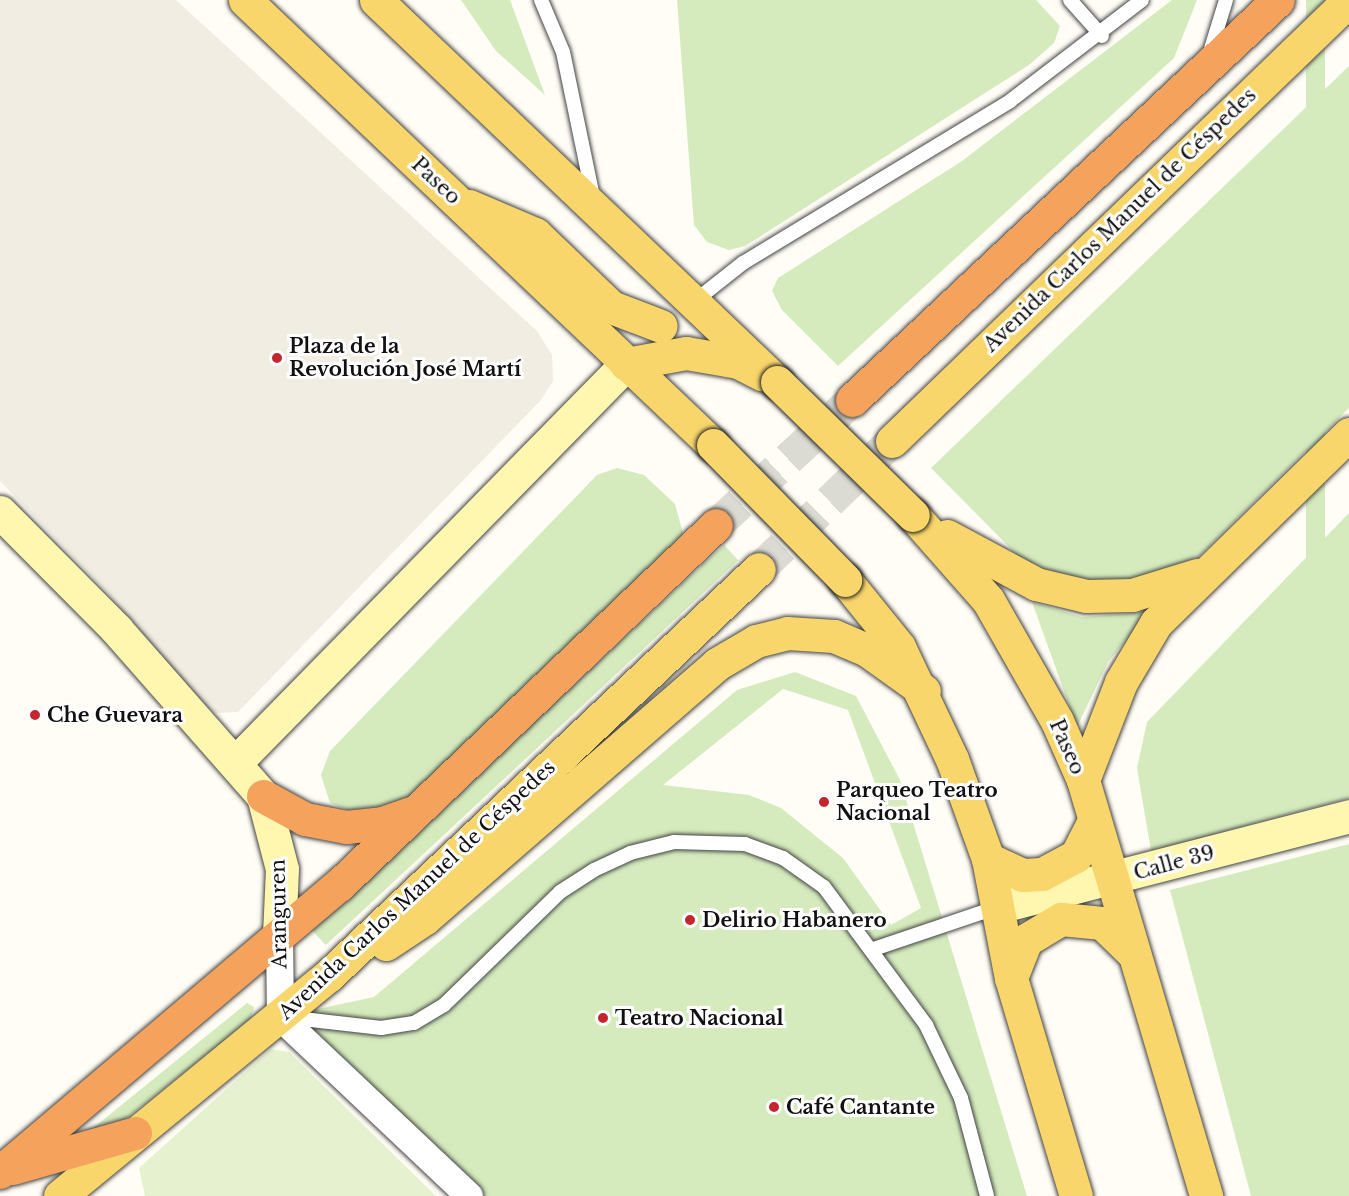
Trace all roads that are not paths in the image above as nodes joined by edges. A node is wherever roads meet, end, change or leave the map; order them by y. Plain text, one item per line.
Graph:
1 (245, 0) edge
2 (376, 0) edge
3 (541, 0) edge
4 (1070, 0) edge
5 (1142, 0) edge
6 (1226, 0) edge
7 (1278, 0) edge
8 (1348, 0) edge
9 (1349, 20) edge
10 (1102, 36) junction
11 (1306, 41) junction
12 (1205, 69) junction
13 (461, 204) junction
14 (595, 205) junction
15 (695, 301) junction
16 (662, 326) junction
17 (626, 364) junction
18 (777, 382) junction
19 (852, 400) tunnel mouth
20 (1349, 434) edge
21 (892, 441) tunnel mouth
22 (0, 512) edge
23 (913, 514) junction
24 (716, 525) tunnel mouth
25 (1220, 558) junction
26 (759, 569) tunnel mouth
27 (924, 691) junction
28 (236, 762) junction
29 (1083, 780) junction
30 (263, 796) junction
31 (419, 810) junction
32 (1349, 816) edge
33 (1093, 822) junction
34 (988, 859) junction
35 (1112, 880) junction
36 (998, 908) junction
37 (279, 934) junction
38 (874, 949) junction
39 (1131, 951) junction
40 (329, 975) junction
41 (1011, 978) junction
42 (280, 1017) junction
43 (135, 1133) junction
44 (0, 1172) edge
45 (60, 1196) edge
46 (469, 1196) edge
47 (987, 1196) edge
48 (1076, 1196) edge
49 (1206, 1196) edge

1 - 13 main road, Paseo
2 - 14 main road
3 - 14 lane
4 - 10 lane
5 - 10 lane
6 - 12 lane
7 - 12 highway
8 - 11 main road, Avenida Carlos Manuel de Céspedes
9 - 11 main road
10 - 15 lane
11 - 21 main road, Avenida Carlos Manuel de Céspedes
12 - 19 highway
13 - 16 main road
13 - 17 main road, Paseo
14 - 15 main road
15 - 16 main road
15 - 18 main road, Paseo
16 - 17 main road
17 - 18 main road
17 - 27 main road, Paseo, bridge
17 - 28 street
18 - 23 main road, Paseo, bridge
20 - 25 main road
22 - 28 street, Aranguren
23 - 25 main road
23 - 29 main road, Paseo
24 - 31 highway
25 - 29 main road
26 - 40 main road, Avenida Carlos Manuel de Céspedes
27 - 34 main road
27 - 40 main road
28 - 30 street, Aranguren
29 - 33 main road, Paseo
30 - 31 highway
30 - 37 street, Aranguren
31 - 37 highway
32 - 35 street, Calle 39
33 - 34 main road
33 - 35 main road, Paseo
34 - 36 main road
35 - 36 street, Calle 39
35 - 39 main road, Paseo
36 - 38 lane
36 - 41 main road
37 - 42 street, Aranguren
37 - 44 highway
38 - 42 lane
38 - 47 lane
39 - 41 main road
39 - 49 main road, Paseo
40 - 42 main road, Avenida Carlos Manuel de Céspedes
41 - 48 main road
42 - 43 main road, Avenida Carlos Manuel de Céspedes
42 - 46 street
43 - 44 highway
43 - 45 main road, Avenida Carlos Manuel de Céspedes

